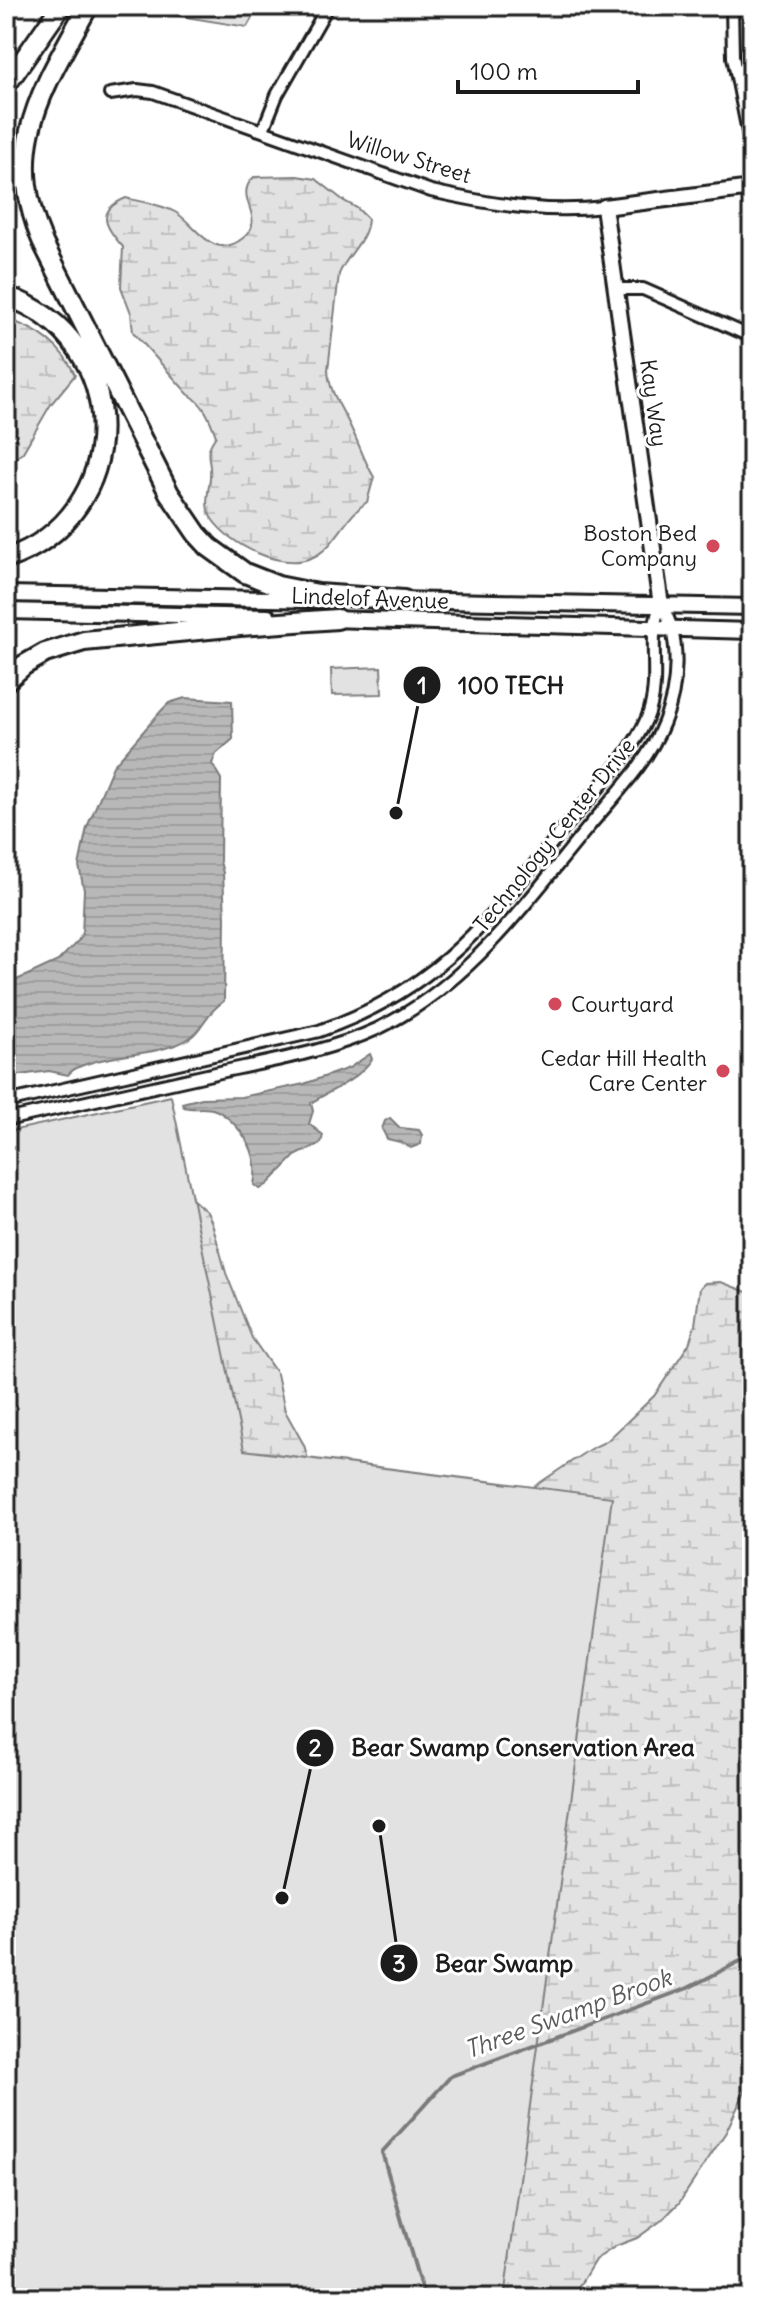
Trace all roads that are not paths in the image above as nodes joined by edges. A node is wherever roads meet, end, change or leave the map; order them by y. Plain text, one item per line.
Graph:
1 (61, 6) edge
2 (88, 6) edge
3 (328, 6) edge
4 (732, 6) edge
5 (6, 85) edge
6 (110, 94) dead end
7 (263, 130) junction
8 (752, 152) edge
9 (752, 188) edge
10 (604, 207) junction
11 (616, 289) junction
12 (6, 296) edge
13 (752, 337) edge
14 (6, 559) edge
15 (6, 594) edge
16 (404, 600) junction
17 (661, 605) junction
18 (752, 607) edge
19 (6, 611) edge
20 (337, 619) junction
21 (655, 628) junction
22 (673, 629) junction
23 (752, 631) edge
24 (6, 681) edge
25 (6, 1102) edge
26 (6, 1120) edge

1 - 5 highway
2 - 16 highway
3 - 7 street
4 - 8 street
6 - 7 street, Willow Street
7 - 10 street, Willow Street
9 - 10 main road, Willow Street
10 - 11 main road, Kay Way
11 - 13 street
11 - 17 main road, Kay Way
12 - 14 highway
15 - 16 main road, Lindelof Avenue
16 - 17 main road, Lindelof Avenue
17 - 18 main road, Lindelof Avenue
17 - 21 street, Technology Center Drive
17 - 22 street, Technology Center Drive
19 - 20 main road, Lindelof Avenue
20 - 21 main road, Lindelof Avenue
20 - 24 highway
21 - 22 main road, Lindelof Avenue
21 - 25 street, Technology Center Drive
22 - 23 main road, Lindelof Avenue
22 - 26 street, Technology Center Drive

